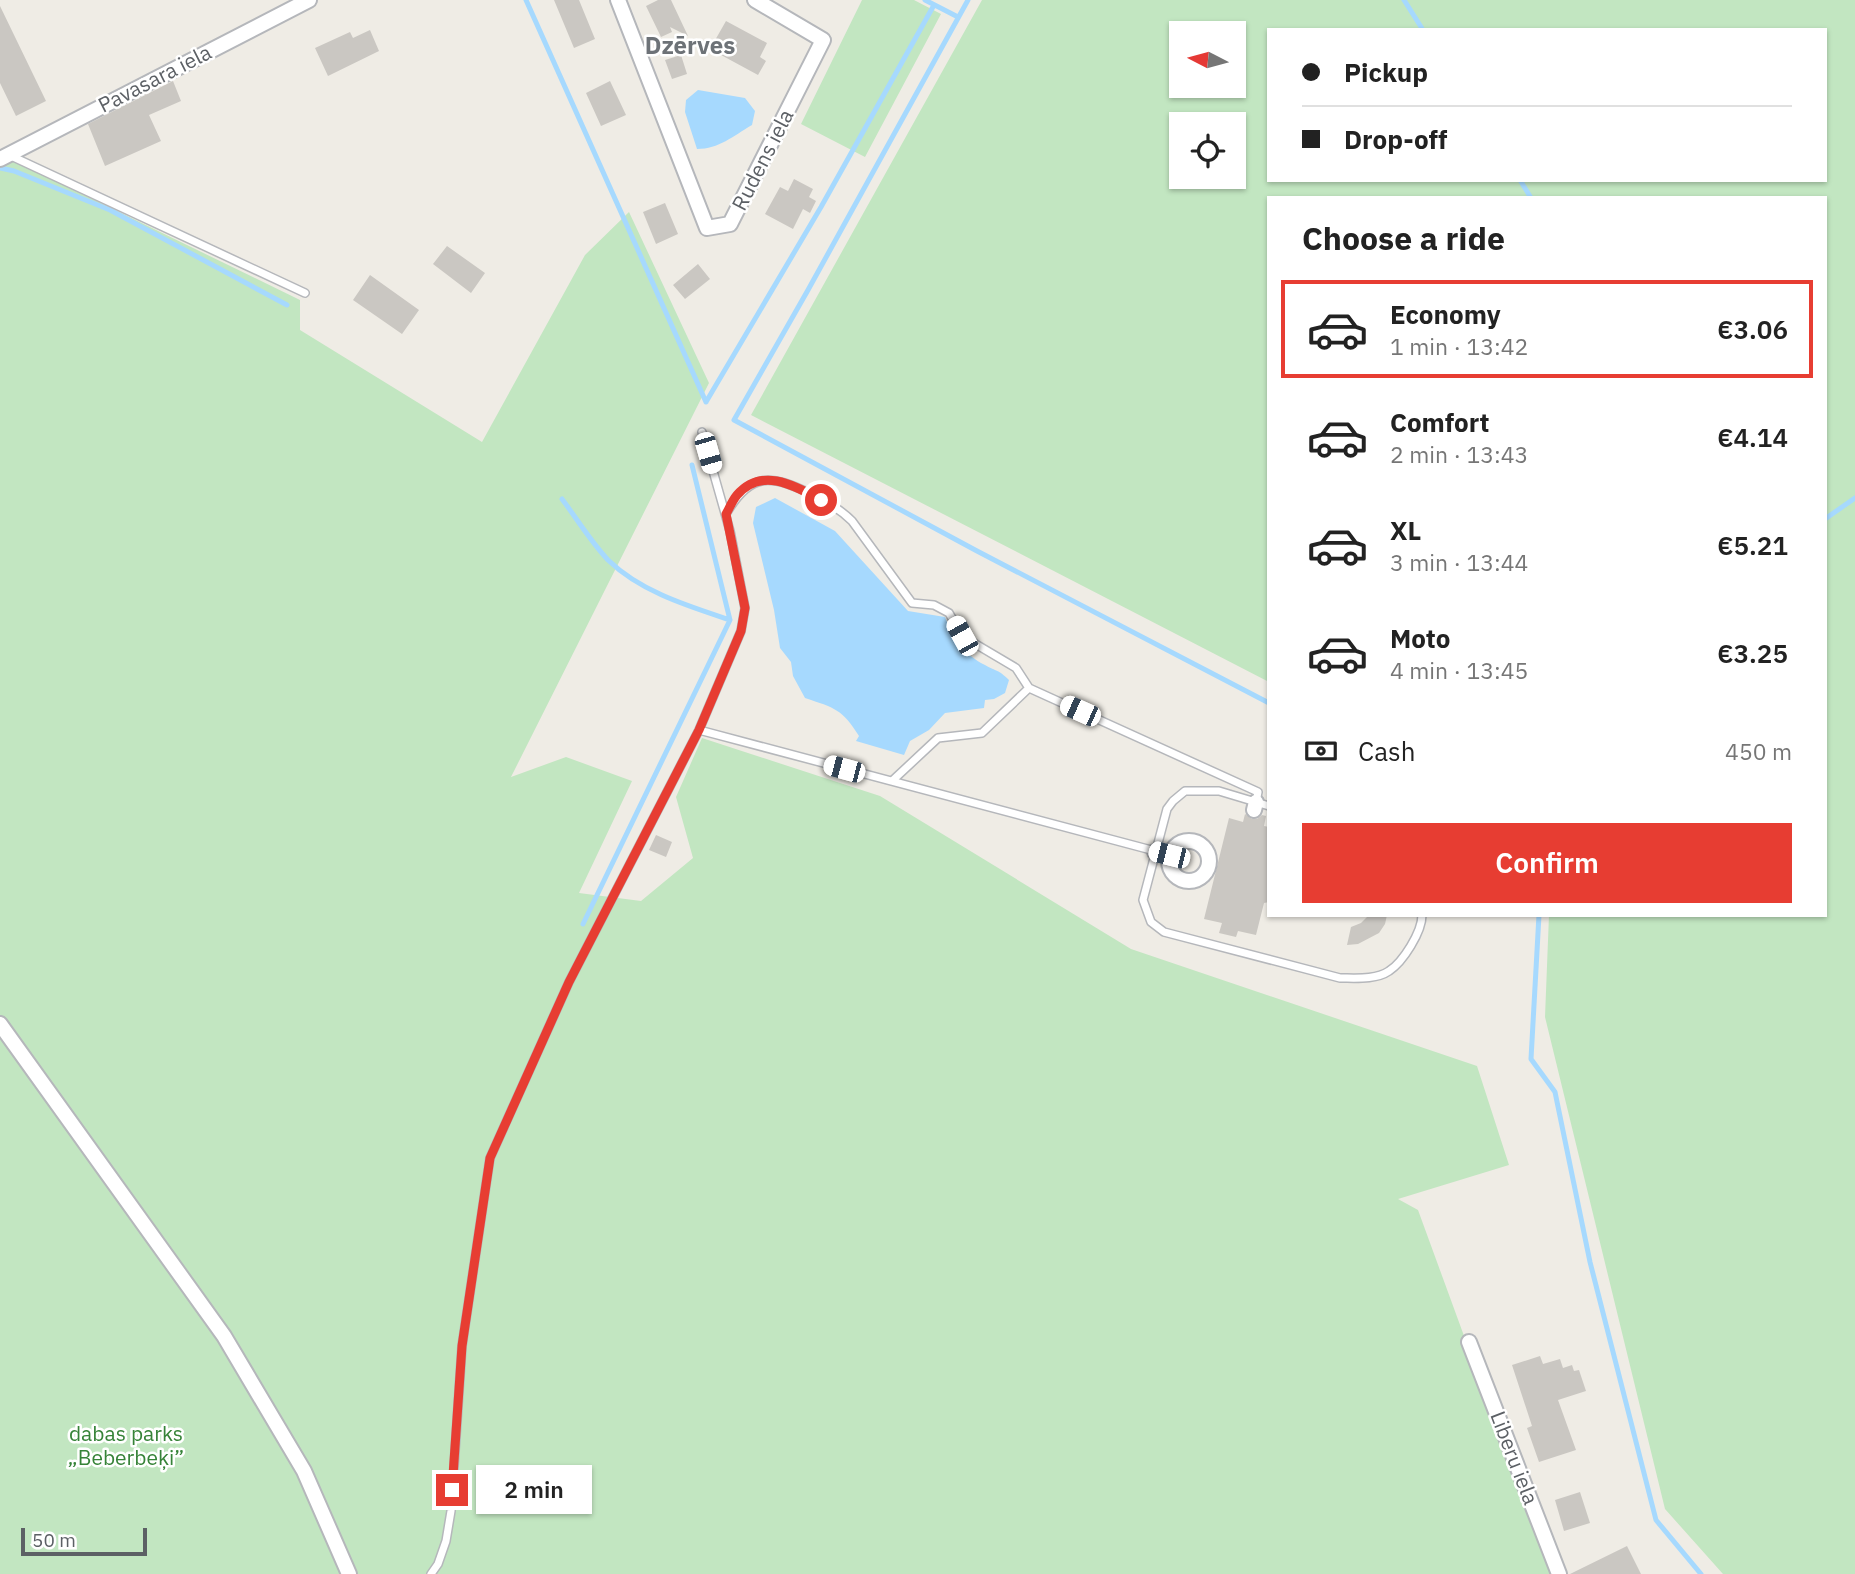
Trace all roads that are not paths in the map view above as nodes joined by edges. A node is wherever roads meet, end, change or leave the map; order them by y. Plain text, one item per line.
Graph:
1 (309, 0) edge
2 (618, 0) edge
3 (755, 0) edge
4 (4, 157) edge
5 (305, 293) dead end
6 (702, 432) dead end
7 (726, 514) junction
8 (1029, 688) junction
9 (699, 730) junction
10 (892, 782) junction
11 (1259, 806) edge
12 (1162, 853) junction
13 (1422, 917) edge
14 (0, 1024) edge
15 (1469, 1342) dead end
16 (349, 1574) edge
17 (431, 1574) edge
18 (1559, 1574) edge

1 - 4 street, Pavasara iela
2 - 3 street, Rudens iela
4 - 5 lane
6 - 7 lane
7 - 8 lane
7 - 9 lane
8 - 10 lane
8 - 11 lane
9 - 10 lane
9 - 17 lane
10 - 12 lane
11 - 12 lane
12 - 13 lane
14 - 16 street
15 - 18 street, Liberu iela

